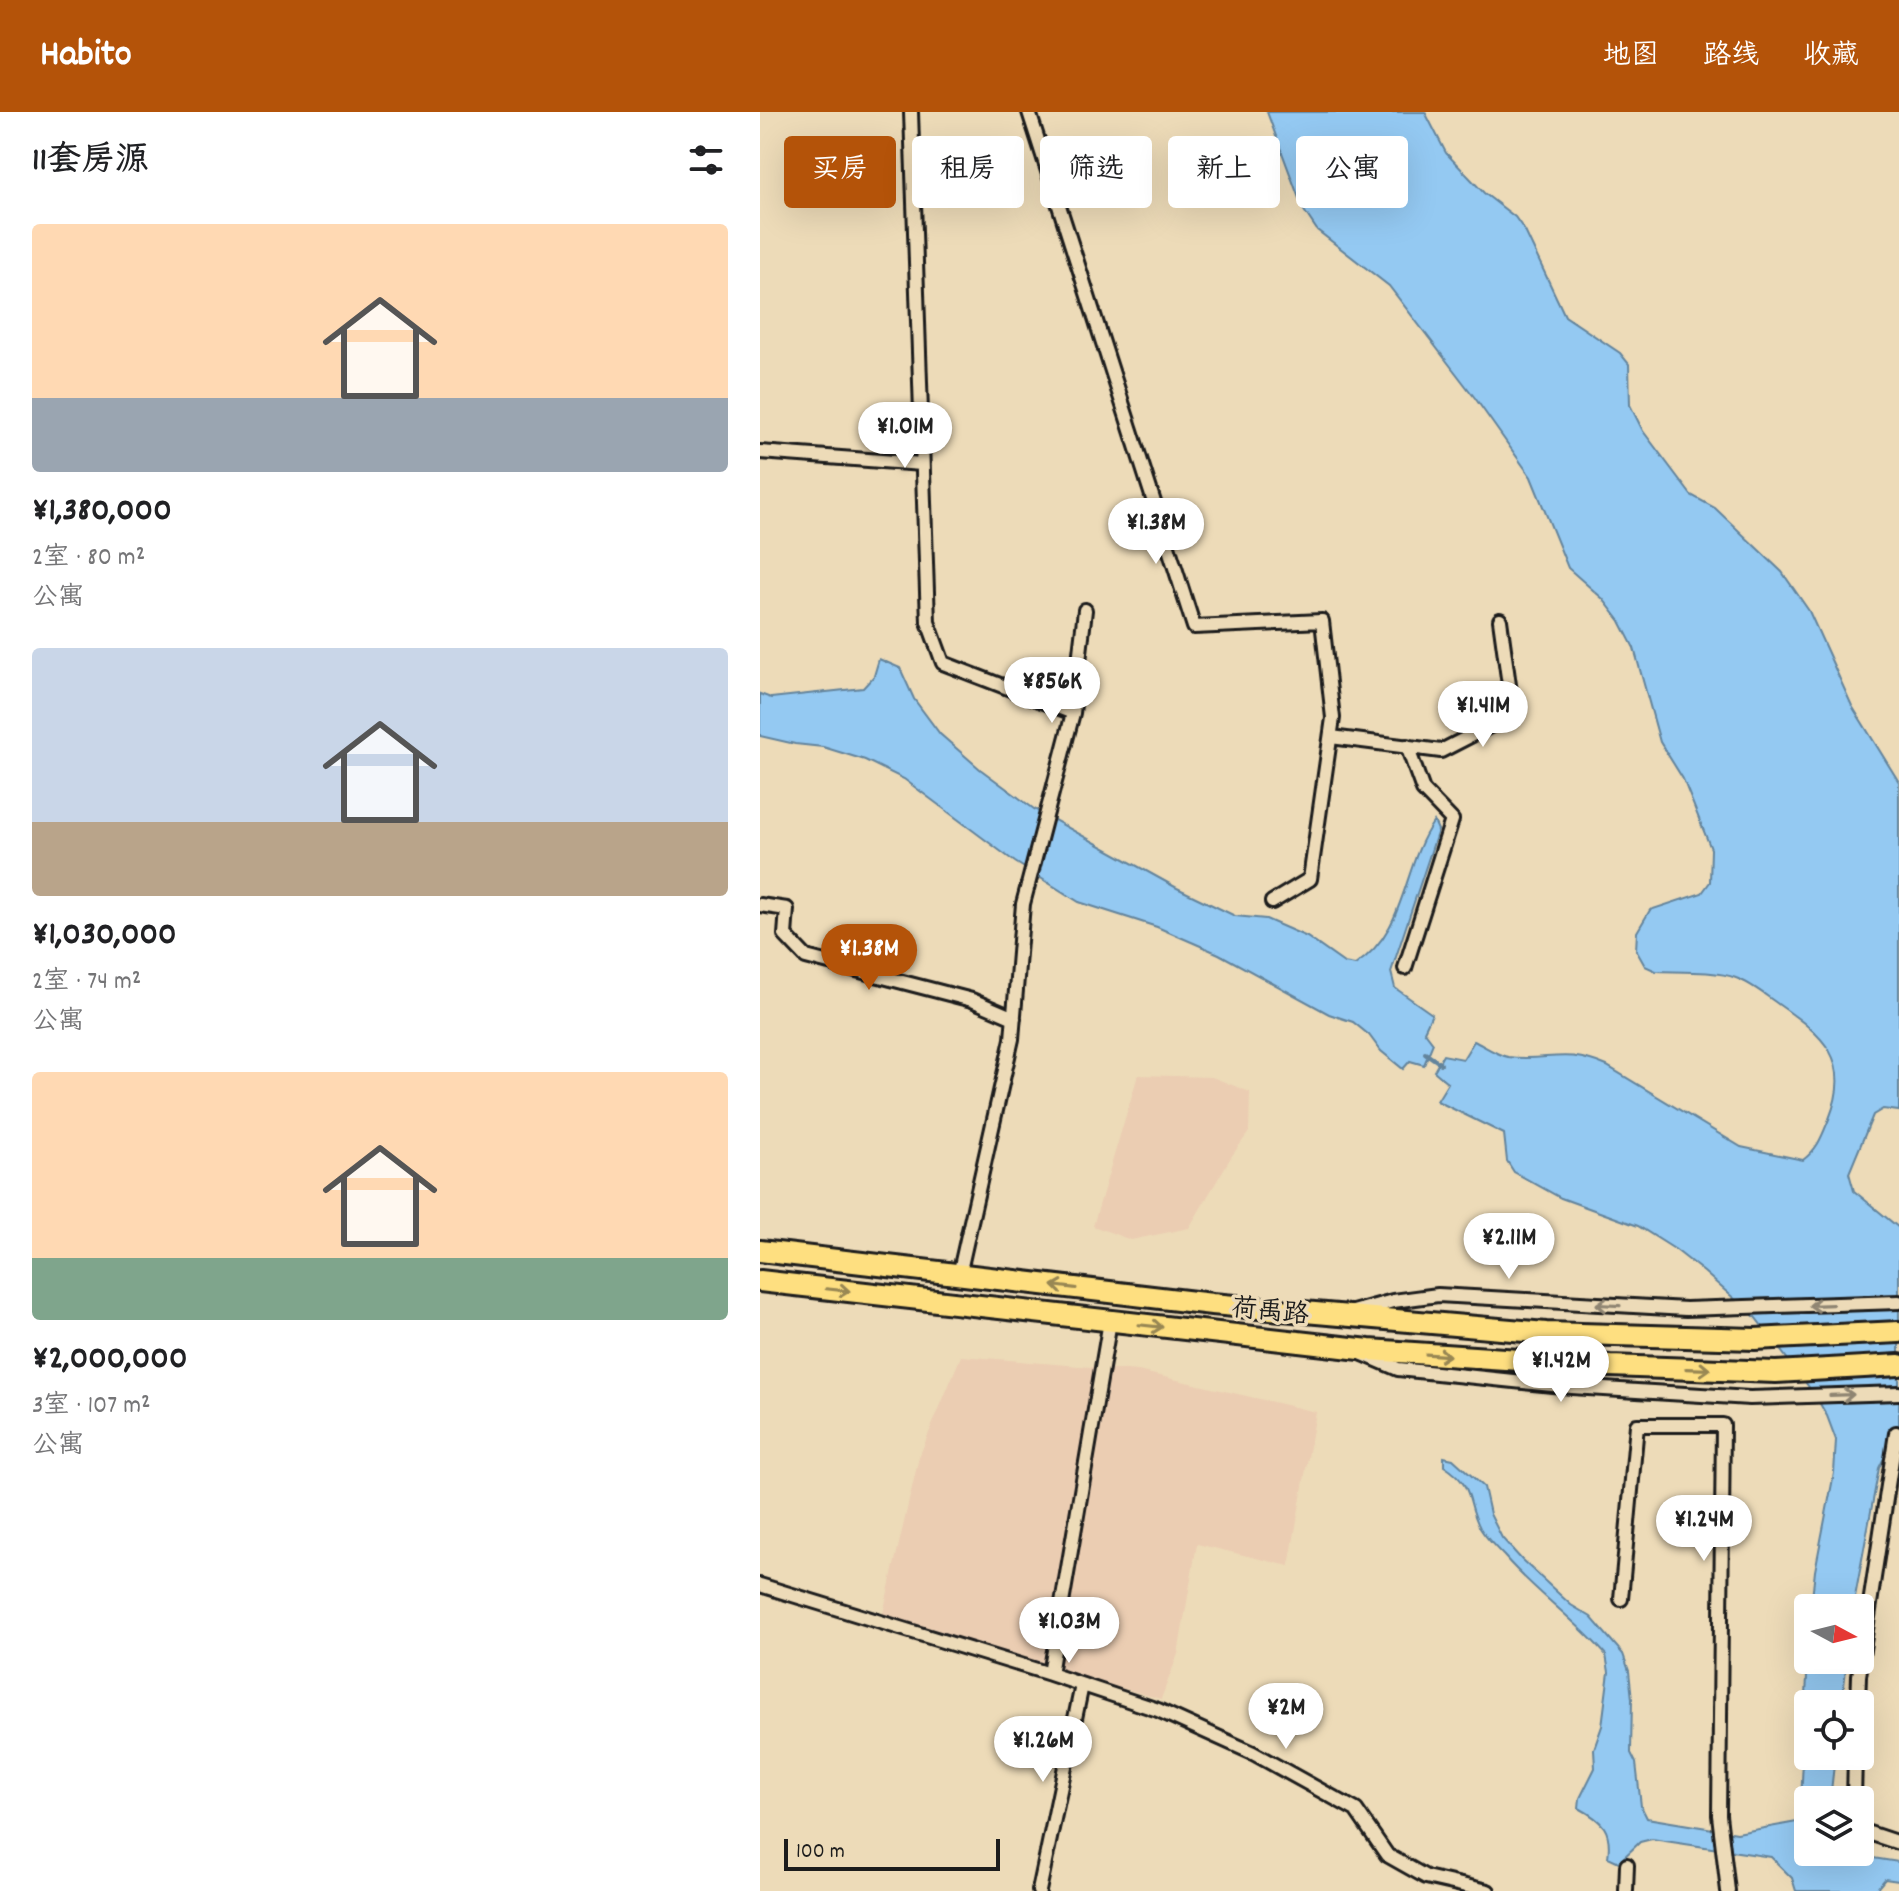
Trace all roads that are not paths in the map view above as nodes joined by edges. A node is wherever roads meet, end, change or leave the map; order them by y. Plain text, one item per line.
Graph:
1 (911, 112) edge
2 (1029, 112) edge
3 (760, 452) edge
4 (922, 464) junction
5 (1085, 610) dead end
6 (1500, 620) dead end
7 (1073, 713) junction
8 (1331, 737) junction
9 (1407, 746) junction
10 (1272, 902) dead end
11 (760, 905) edge
12 (1405, 968) dead end
13 (1014, 1018) junction
14 (760, 1251) edge
15 (959, 1275) junction
16 (760, 1281) edge
17 (1899, 1302) edge
18 (1338, 1315) junction
19 (1110, 1321) junction
20 (1899, 1332) edge
21 (1349, 1348) junction
22 (1899, 1365) edge
23 (1899, 1393) edge
24 (1896, 1433) dead end
25 (760, 1585) edge
26 (1621, 1599) dead end
27 (1050, 1674) junction
28 (1082, 1685) junction
29 (1858, 1690) edge
30 (1874, 1835) edge
31 (1899, 1843) edge
32 (1627, 1865) dead end
33 (1039, 1891) edge
34 (1488, 1891) edge
35 (1626, 1891) edge
36 (1728, 1891) edge

1 - 4 street
2 - 8 street
3 - 4 street
4 - 7 street
5 - 7 street
6 - 9 street
7 - 13 street
8 - 9 street
8 - 10 street
9 - 12 street
11 - 13 street
13 - 15 street
14 - 15 main road, 荷禹路
18 -> 15 main road, 荷禹路
16 -> 19 main road, 荷禹路
17 -> 18 street
18 - 20 main road, 荷禹路
19 -> 21 main road, 荷禹路
19 - 27 street
21 -> 22 main road, 荷禹路
21 -> 23 street
24 - 29 street
25 - 27 street
26 - 36 street
27 - 28 street
28 - 33 street
28 - 34 street
30 - 31 street
32 - 35 street

